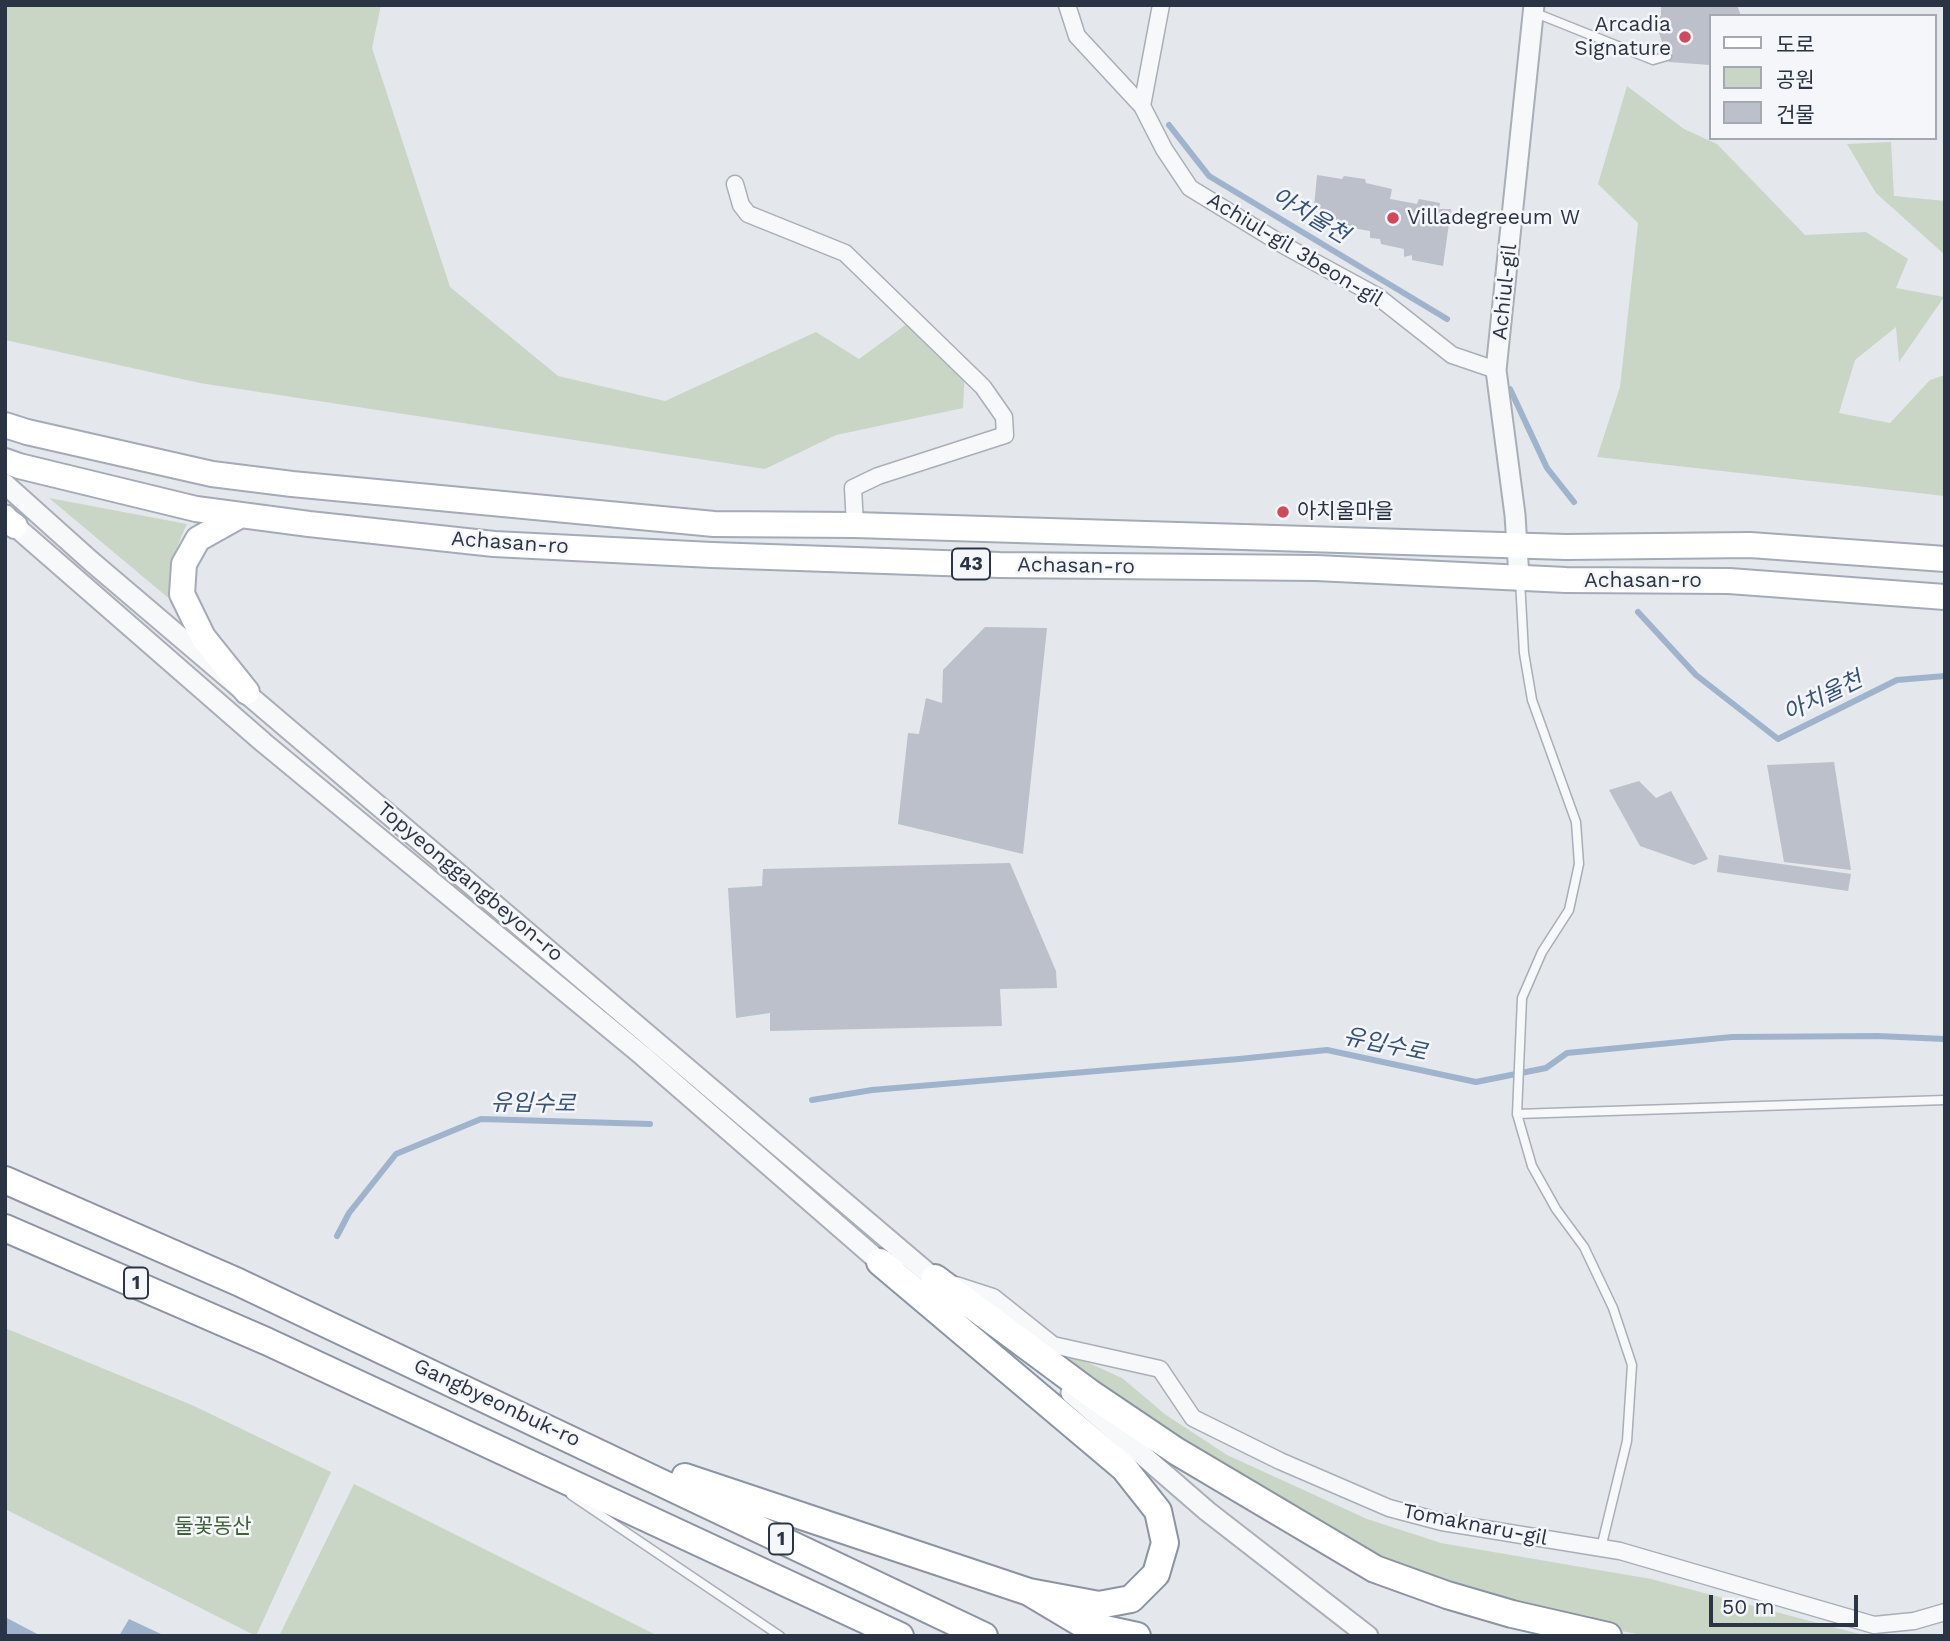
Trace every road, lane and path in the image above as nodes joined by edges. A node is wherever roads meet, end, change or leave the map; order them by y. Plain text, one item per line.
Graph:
1 (1067, 5) edge
2 (1161, 5) edge
3 (1533, 9) edge
4 (1667, 56) dead end
5 (1143, 106) junction
6 (735, 184) dead end
7 (1496, 370) junction
8 (5, 425) edge
9 (5, 461) edge
10 (5, 484) edge
11 (241, 515) junction
12 (8, 520) edge
13 (855, 525) junction
14 (1517, 545) junction
15 (1945, 559) edge
16 (1519, 578) junction
17 (1945, 597) edge
18 (247, 692) junction
19 (1945, 1100) edge
20 (1517, 1110) junction
21 (5, 1180) edge
22 (5, 1228) edge
23 (880, 1262) junction
24 (935, 1278) junction
25 (578, 1441) junction
26 (519, 1460) junction
27 (1601, 1548) junction
28 (1029, 1592) junction
29 (1945, 1612) edge
30 (1081, 1623) junction
31 (780, 1636) edge
32 (900, 1636) edge
33 (984, 1636) edge
34 (1108, 1636) edge
35 (1137, 1636) edge
36 (1368, 1636) edge
37 (1608, 1636) edge

1 - 5 street, Achiul-gil 3beon-gil
2 - 5 street
3 - 4 lane
3 - 7 street, Achiul-gil
5 - 7 street, Achiul-gil 3beon-gil
6 - 13 street
7 - 14 street, Achiul-gil
8 - 13 main road, Achasan-ro / 43
9 - 11 main road, Achasan-ro / 43
10 - 18 street, Topyeonggangbeyon-ro
11 - 16 main road, Achasan-ro / 43
11 - 18 main road
12 - 23 street, Topyeonggangbeyon-ro
13 - 14 main road, Achasan-ro / 43
14 - 15 main road, Achasan-ro / 43
14 - 16 street, Achiul-gil
16 - 17 main road, Achasan-ro / 43
16 - 20 lane
18 - 24 street, Topyeonggangbeyon-ro
19 - 20 lane
20 - 27 lane
21 - 25 highway, Gangbyeonbuk-ro / 1
22 - 26 highway, Gangbyeonbuk-ro / 1
23 - 24 street
23 - 28 highway
24 - 27 street, Tomaknaru-gil
24 - 36 street, Topyeonggangbeyon-ro
24 - 37 highway
25 - 28 highway
25 - 33 highway, Gangbyeonbuk-ro / 1
26 - 31 lane
26 - 32 highway, Gangbyeonbuk-ro / 1
27 - 29 street, Tomaknaru-gil
28 - 30 highway
30 - 34 highway
30 - 35 highway

